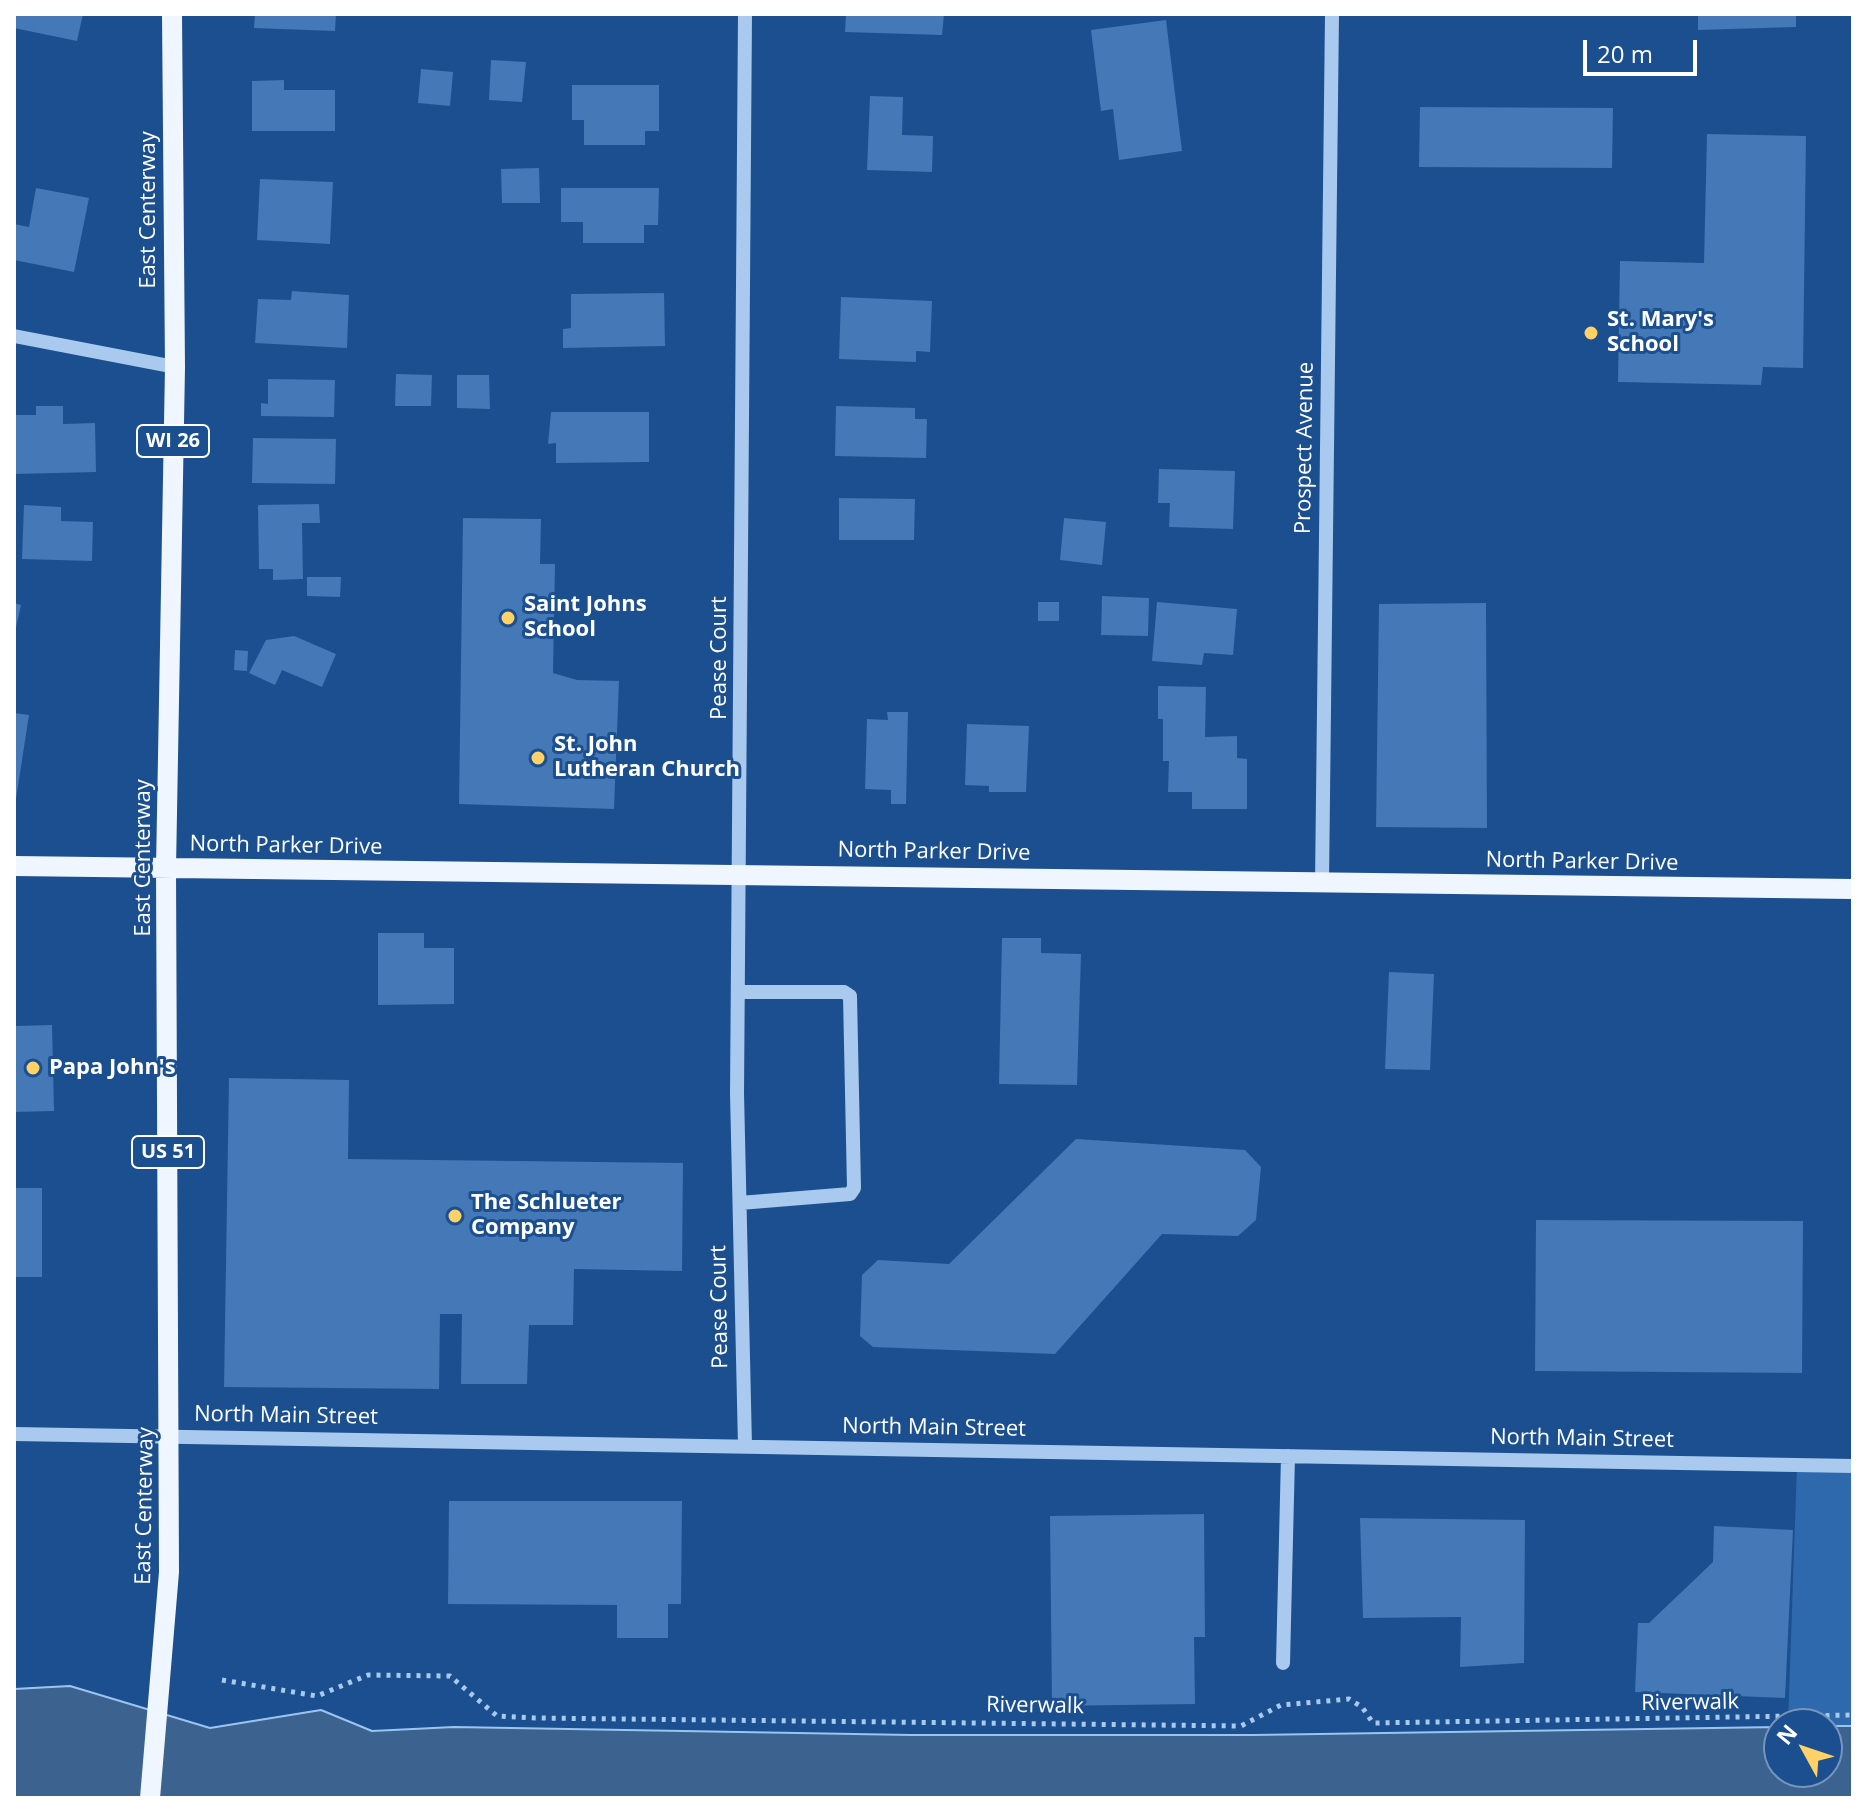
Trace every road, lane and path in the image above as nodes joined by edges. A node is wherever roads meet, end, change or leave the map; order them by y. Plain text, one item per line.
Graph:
1 (172, 14) edge
2 (745, 14) edge
3 (1332, 14) edge
4 (14, 336) edge
5 (175, 367) junction
6 (14, 866) edge
7 (166, 868) junction
8 (740, 873) junction
9 (1322, 883) junction
10 (1853, 889) edge
11 (739, 992) junction
12 (740, 1203) junction
13 (14, 1434) edge
14 (171, 1436) junction
15 (745, 1446) junction
16 (1288, 1456) junction
17 (1853, 1466) edge
18 (1283, 1663) dead end
19 (222, 1680) dead end
20 (1853, 1715) edge
21 (150, 1798) edge

1 - 5 main road, East Centerway / WI 26
2 - 8 street, Pease Court
3 - 9 street, Prospect Avenue
4 - 5 street
5 - 7 main road, East Centerway / WI 26
6 - 7 main road, North Parker Drive
7 - 8 main road, North Parker Drive
7 - 14 main road, East Centerway / US 51
8 - 9 main road, North Parker Drive
8 - 11 street, Pease Court
9 - 10 main road, North Parker Drive
11 - 12 street, Pease Court
11 - 12 street
12 - 15 street, Pease Court
13 - 14 street, North Main Street
14 - 15 street, North Main Street
14 - 21 main road, East Centerway / US 51
15 - 16 street, North Main Street
16 - 17 street, North Main Street
16 - 18 street
19 - 20 path, Riverwalk

